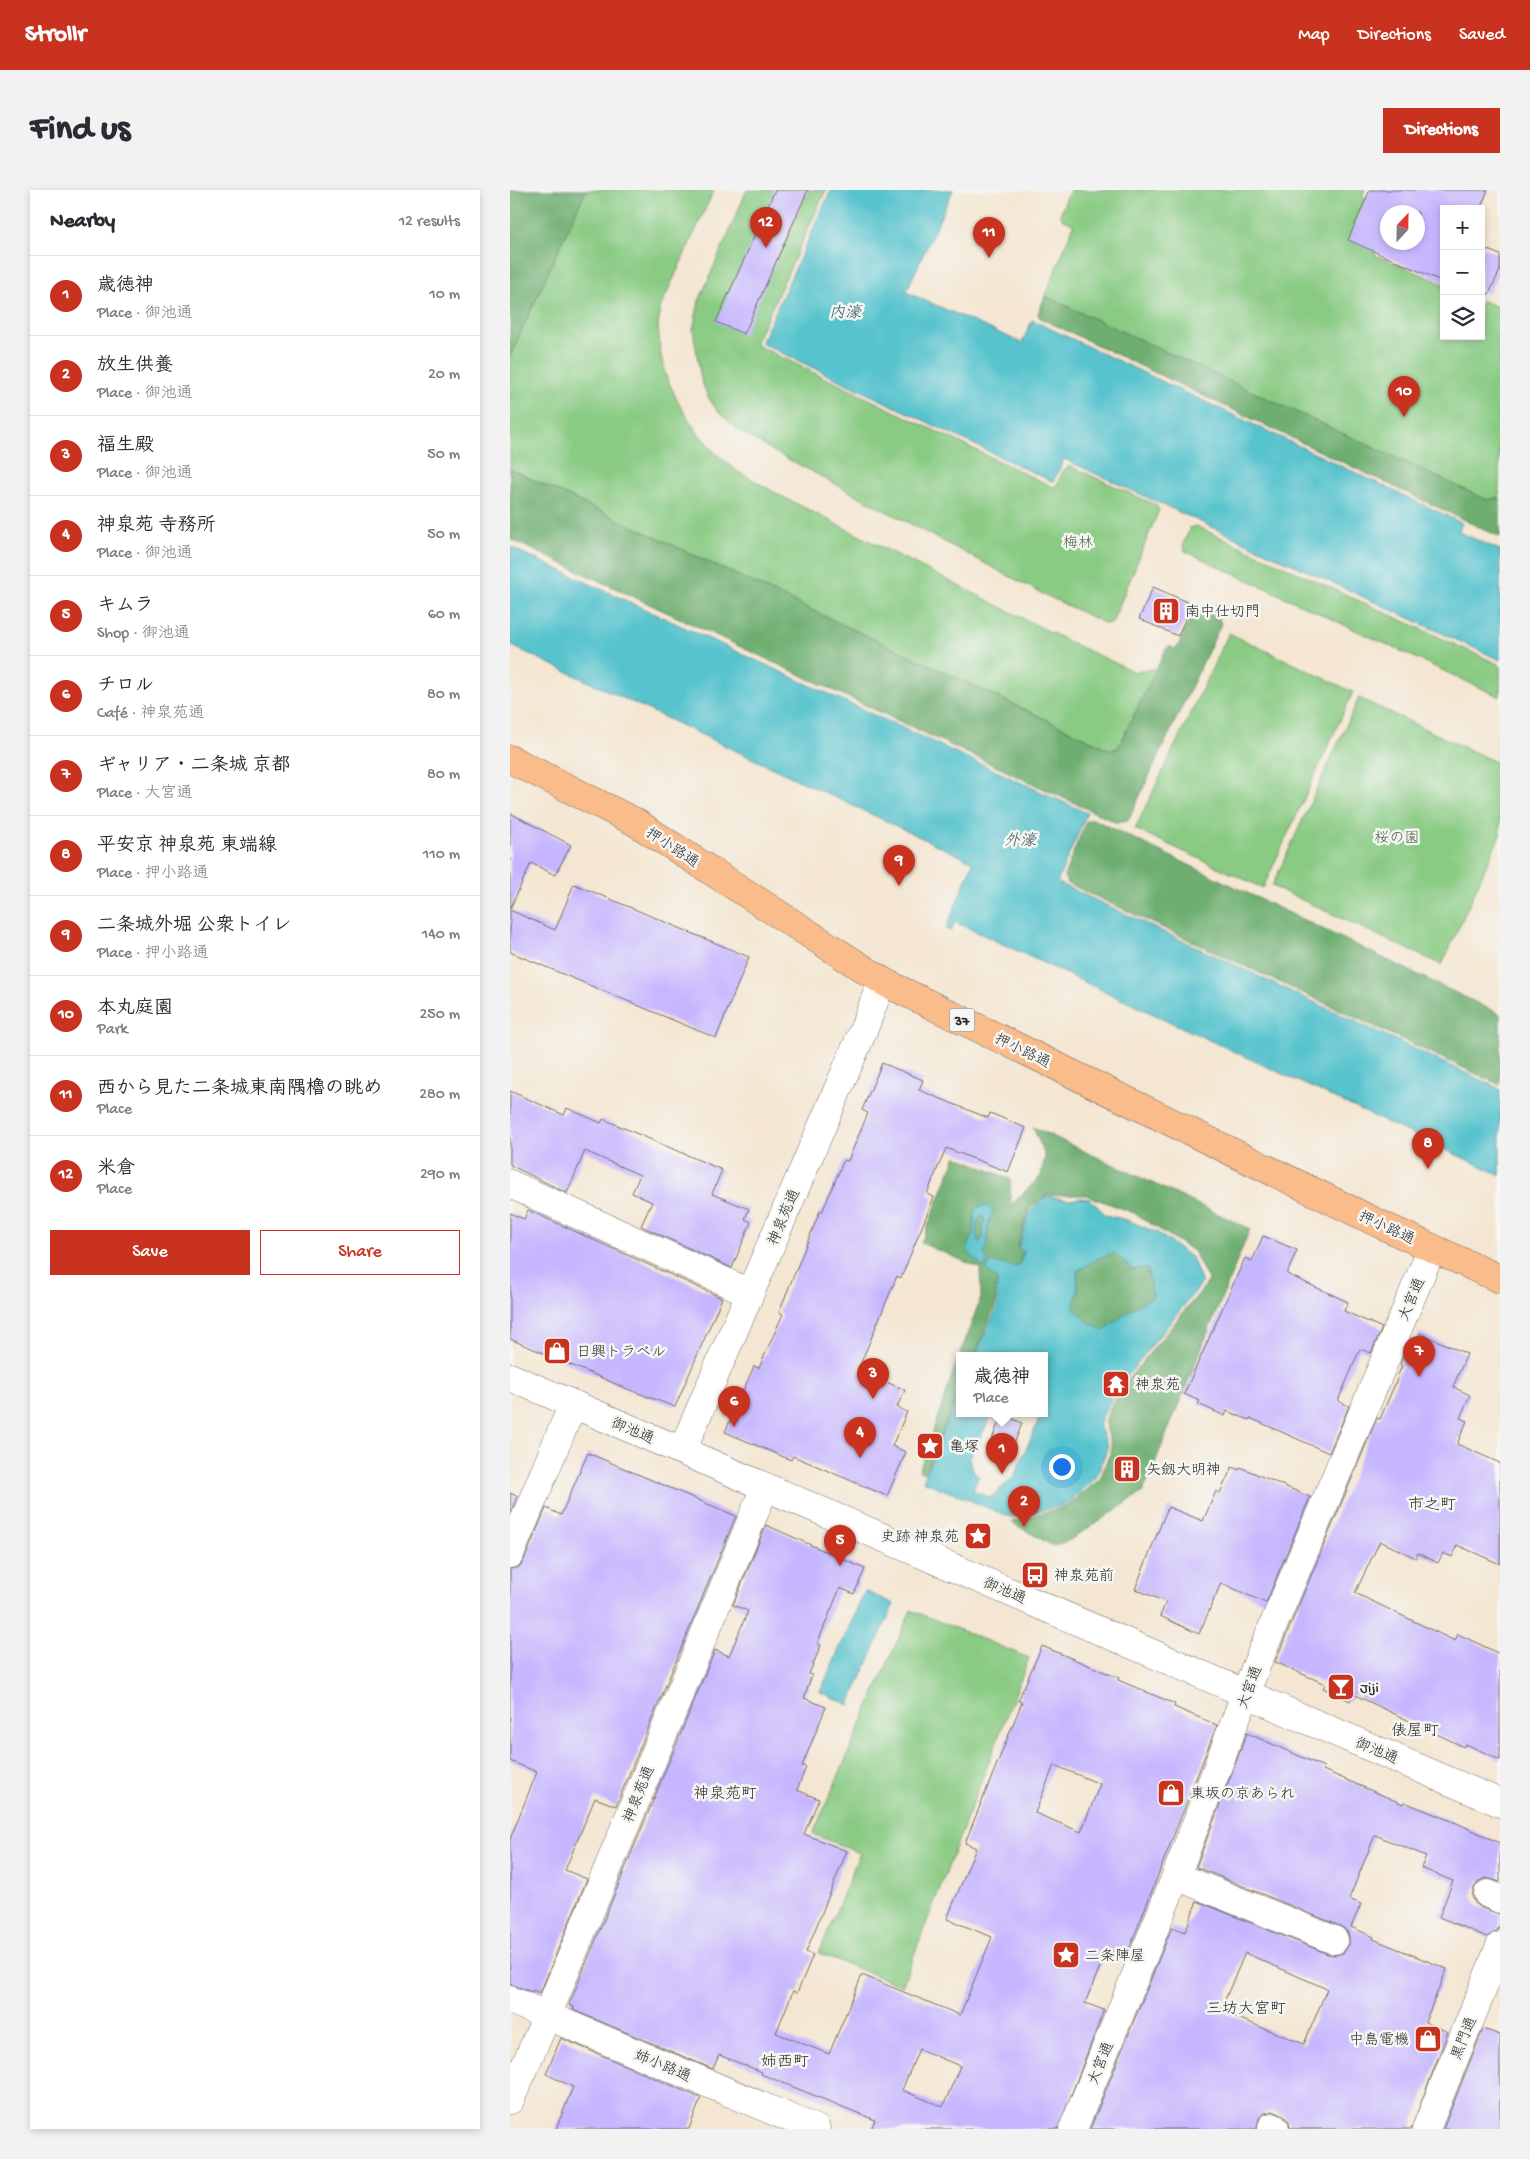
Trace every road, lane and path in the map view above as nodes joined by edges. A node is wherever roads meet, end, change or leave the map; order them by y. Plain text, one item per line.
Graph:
1 (510, 759) edge
2 (884, 982) junction
3 (510, 1184) edge
4 (1432, 1248) junction
5 (1500, 1279) edge
6 (750, 1293) junction
7 (510, 1377) edge
8 (573, 1404) junction
9 (682, 1451) junction
10 (764, 1487) junction
11 (510, 1554) edge
12 (1247, 1694) junction
13 (1500, 1803) edge
14 (1176, 1876) junction
15 (1334, 1940) dead end
16 (1500, 1946) edge
17 (510, 2000) edge
18 (547, 2016) junction
19 (510, 2100) edge
20 (816, 2129) edge
21 (1074, 2129) edge
22 (1426, 2129) edge

1 - 2 main road, 押小路通 / 37
2 - 4 main road, 押小路通 / 37
2 - 6 street, 神泉苑通
3 - 6 street
4 - 5 main road, 押小路通 / 37
4 - 12 street, 大宮通
6 - 9 street, 神泉苑通
7 - 8 street, 御池通
8 - 9 street, 御池通
8 - 11 street
9 - 10 street, 御池通
10 - 12 street, 御池通
10 - 18 street, 神泉苑通
12 - 13 street, 御池通
12 - 14 street, 大宮通
14 - 15 street
14 - 21 street, 大宮通
16 - 22 street, 黒門通
17 - 18 street, 姉小路通
18 - 19 street, 神泉苑通
18 - 20 street, 姉小路通

